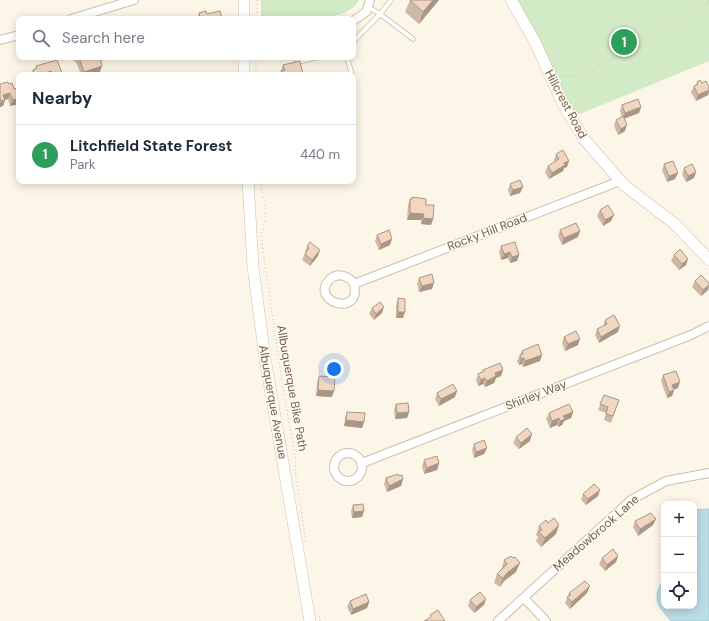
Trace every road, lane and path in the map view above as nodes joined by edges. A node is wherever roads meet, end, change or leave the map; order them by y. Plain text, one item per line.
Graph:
1 (134, 0) edge
2 (244, 0) edge
3 (256, 0) edge
4 (391, 0) edge
5 (511, 0) edge
6 (709, 2) edge
7 (369, 4) edge
8 (380, 14) junction
9 (81, 16) edge
10 (244, 16) edge
11 (257, 16) edge
12 (356, 20) edge
13 (16, 36) edge
14 (356, 39) edge
15 (413, 39) dead end
16 (0, 40) edge
17 (244, 60) edge
18 (256, 60) edge
19 (348, 60) edge
20 (244, 72) edge
21 (256, 72) edge
22 (351, 72) edge
23 (560, 77) dead end
24 (620, 181) junction
25 (248, 184) edge
26 (261, 184) edge
27 (709, 260) edge
28 (354, 284) dead end
29 (709, 326) edge
30 (362, 463) dead end
31 (709, 473) edge
32 (306, 547) dead end
33 (524, 598) junction
34 (314, 618) edge
35 (320, 621) edge
36 (498, 621) edge
37 (546, 621) edge

1 - 9 street
2 - 10 street
3 - 11 path
4 - 8 lane
5 - 24 street, Hillcrest Road
6 - 23 path
7 - 8 lane
7 - 12 street
8 - 14 lane
8 - 15 lane
13 - 16 street
17 - 20 street
18 - 21 path
19 - 22 lane
24 - 27 street, Hillcrest Road
24 - 28 street, Rocky Hill Road
25 - 34 street, Albuquerque Avenue
26 - 32 path, Allbuquerque Bike Path
29 - 30 street, Shirley Way
31 - 33 street, Meadowbrook Lane
33 - 36 street, Meadowbrook Lane
33 - 37 street
34 - 35 path

